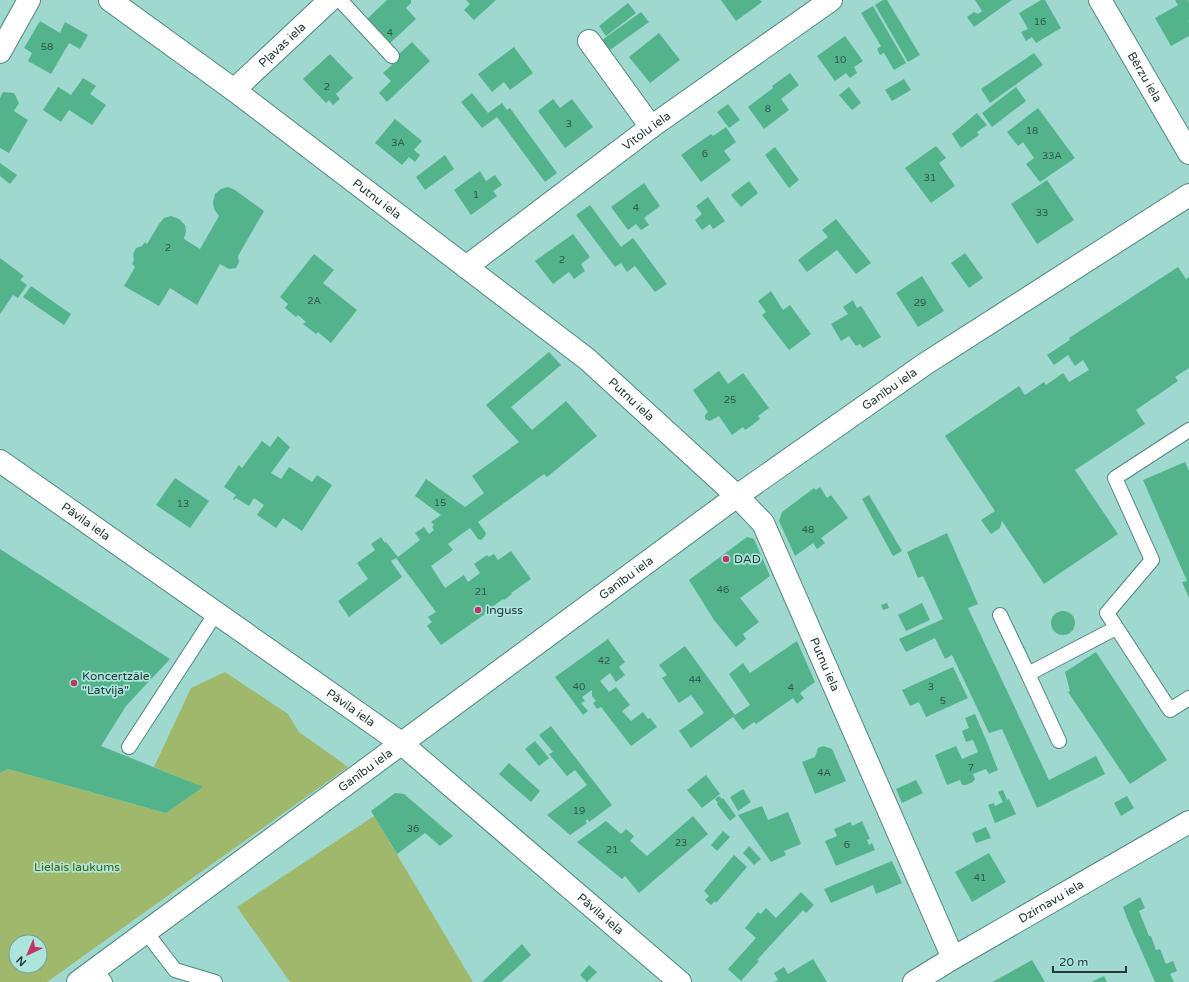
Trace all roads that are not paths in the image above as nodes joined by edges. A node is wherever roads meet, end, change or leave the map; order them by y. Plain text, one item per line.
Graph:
1 (29, 0) edge
2 (110, 0) edge
3 (330, 0) edge
4 (340, 0) edge
5 (831, 0) edge
6 (1100, 0) edge
7 (589, 41) dead end
8 (0, 52) edge
9 (392, 56) dead end
10 (234, 90) junction
11 (651, 128) junction
12 (1189, 153) edge
13 (1189, 196) edge
14 (466, 267) junction
15 (1189, 430) edge
16 (0, 461) edge
17 (737, 496) junction
18 (216, 613) junction
19 (1000, 615) dead end
20 (1116, 628) junction
21 (1028, 674) junction
22 (1189, 698) edge
23 (1059, 741) dead end
24 (402, 743) junction
25 (129, 748) dead end
26 (1189, 822) edge
27 (146, 932) junction
28 (953, 958) junction
29 (100, 976) edge
30 (78, 982) edge
31 (215, 982) edge
32 (680, 982) edge
33 (914, 982) edge

1 - 8 street
2 - 10 street, Putnu iela
3 - 10 street, Pļavas iela
4 - 9 lane
5 - 11 street, Vītolu iela
6 - 12 street, Bērzu iela
7 - 11 street
10 - 14 street, Putnu iela
11 - 14 street, Vītolu iela
13 - 17 street, Ganību iela
14 - 17 street, Putnu iela
15 - 20 lane
16 - 18 street, Pāvila iela
17 - 24 street, Ganību iela
17 - 28 street, Putnu iela
18 - 24 street, Pāvila iela
18 - 25 lane
19 - 21 lane
20 - 21 lane
20 - 22 lane
21 - 23 lane
24 - 27 street, Ganību iela
24 - 32 street, Pāvila iela
26 - 28 street, Dzirnavu iela
27 - 29 street, Ganību iela
27 - 31 lane
28 - 33 street, Dzirnavu iela
29 - 30 street, Ganību iela

